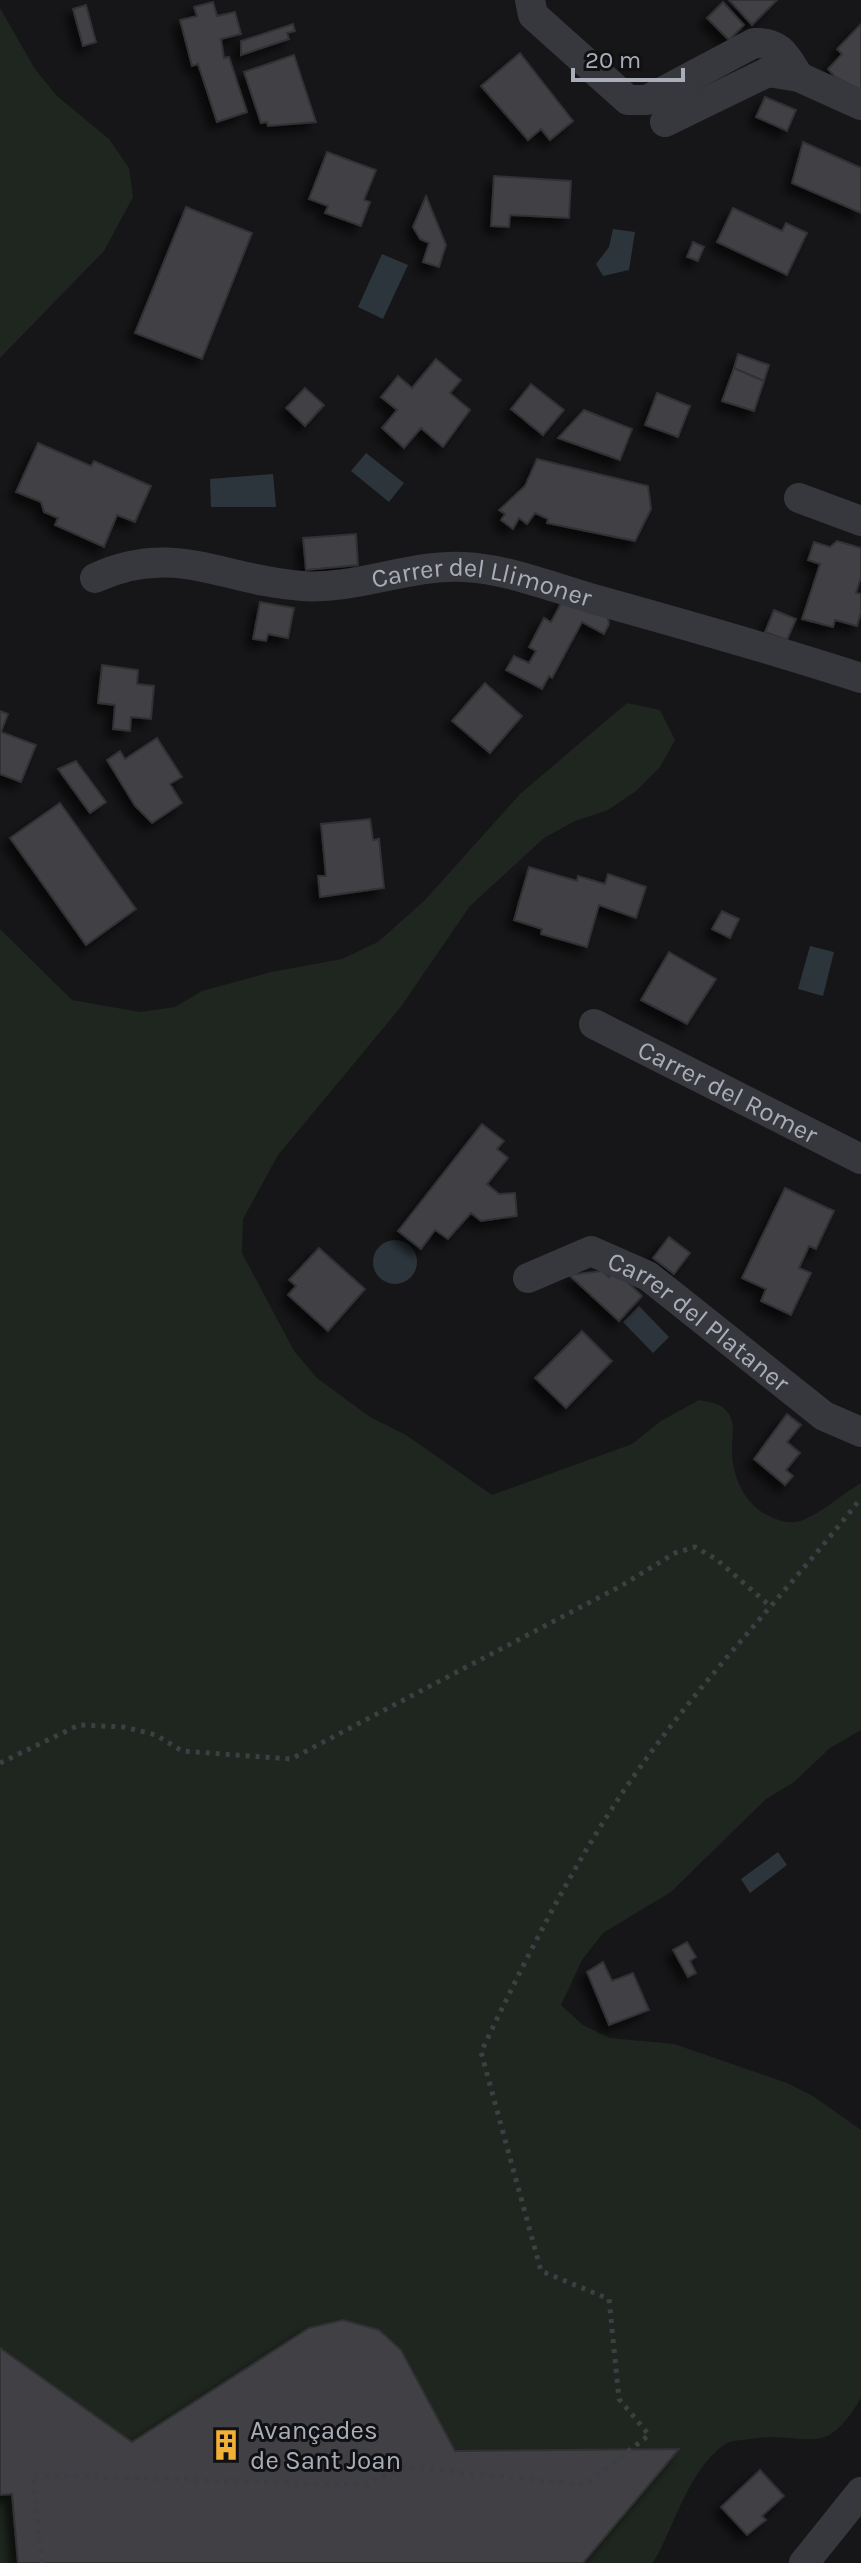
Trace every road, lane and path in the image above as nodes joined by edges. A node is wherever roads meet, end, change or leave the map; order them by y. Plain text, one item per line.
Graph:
1 (530, 0) edge
2 (799, 77) junction
3 (861, 105) edge
4 (665, 122) dead end
5 (799, 498) dead end
6 (861, 521) edge
7 (95, 578) dead end
8 (861, 678) edge
9 (594, 1024) dead end
10 (861, 1159) edge
11 (528, 1278) dead end
12 (861, 1432) edge
13 (861, 1498) edge
14 (769, 1605) junction
15 (0, 1763) edge
16 (861, 2492) edge
17 (42, 2563) edge
18 (804, 2563) edge

1 - 2 street
2 - 3 street
2 - 4 street
5 - 6 street
7 - 8 street, Carrer del Llimoner
9 - 10 street, Carrer del Romer
11 - 12 street, Carrer del Plataner
13 - 14 path
14 - 15 path
14 - 17 path
16 - 18 street

